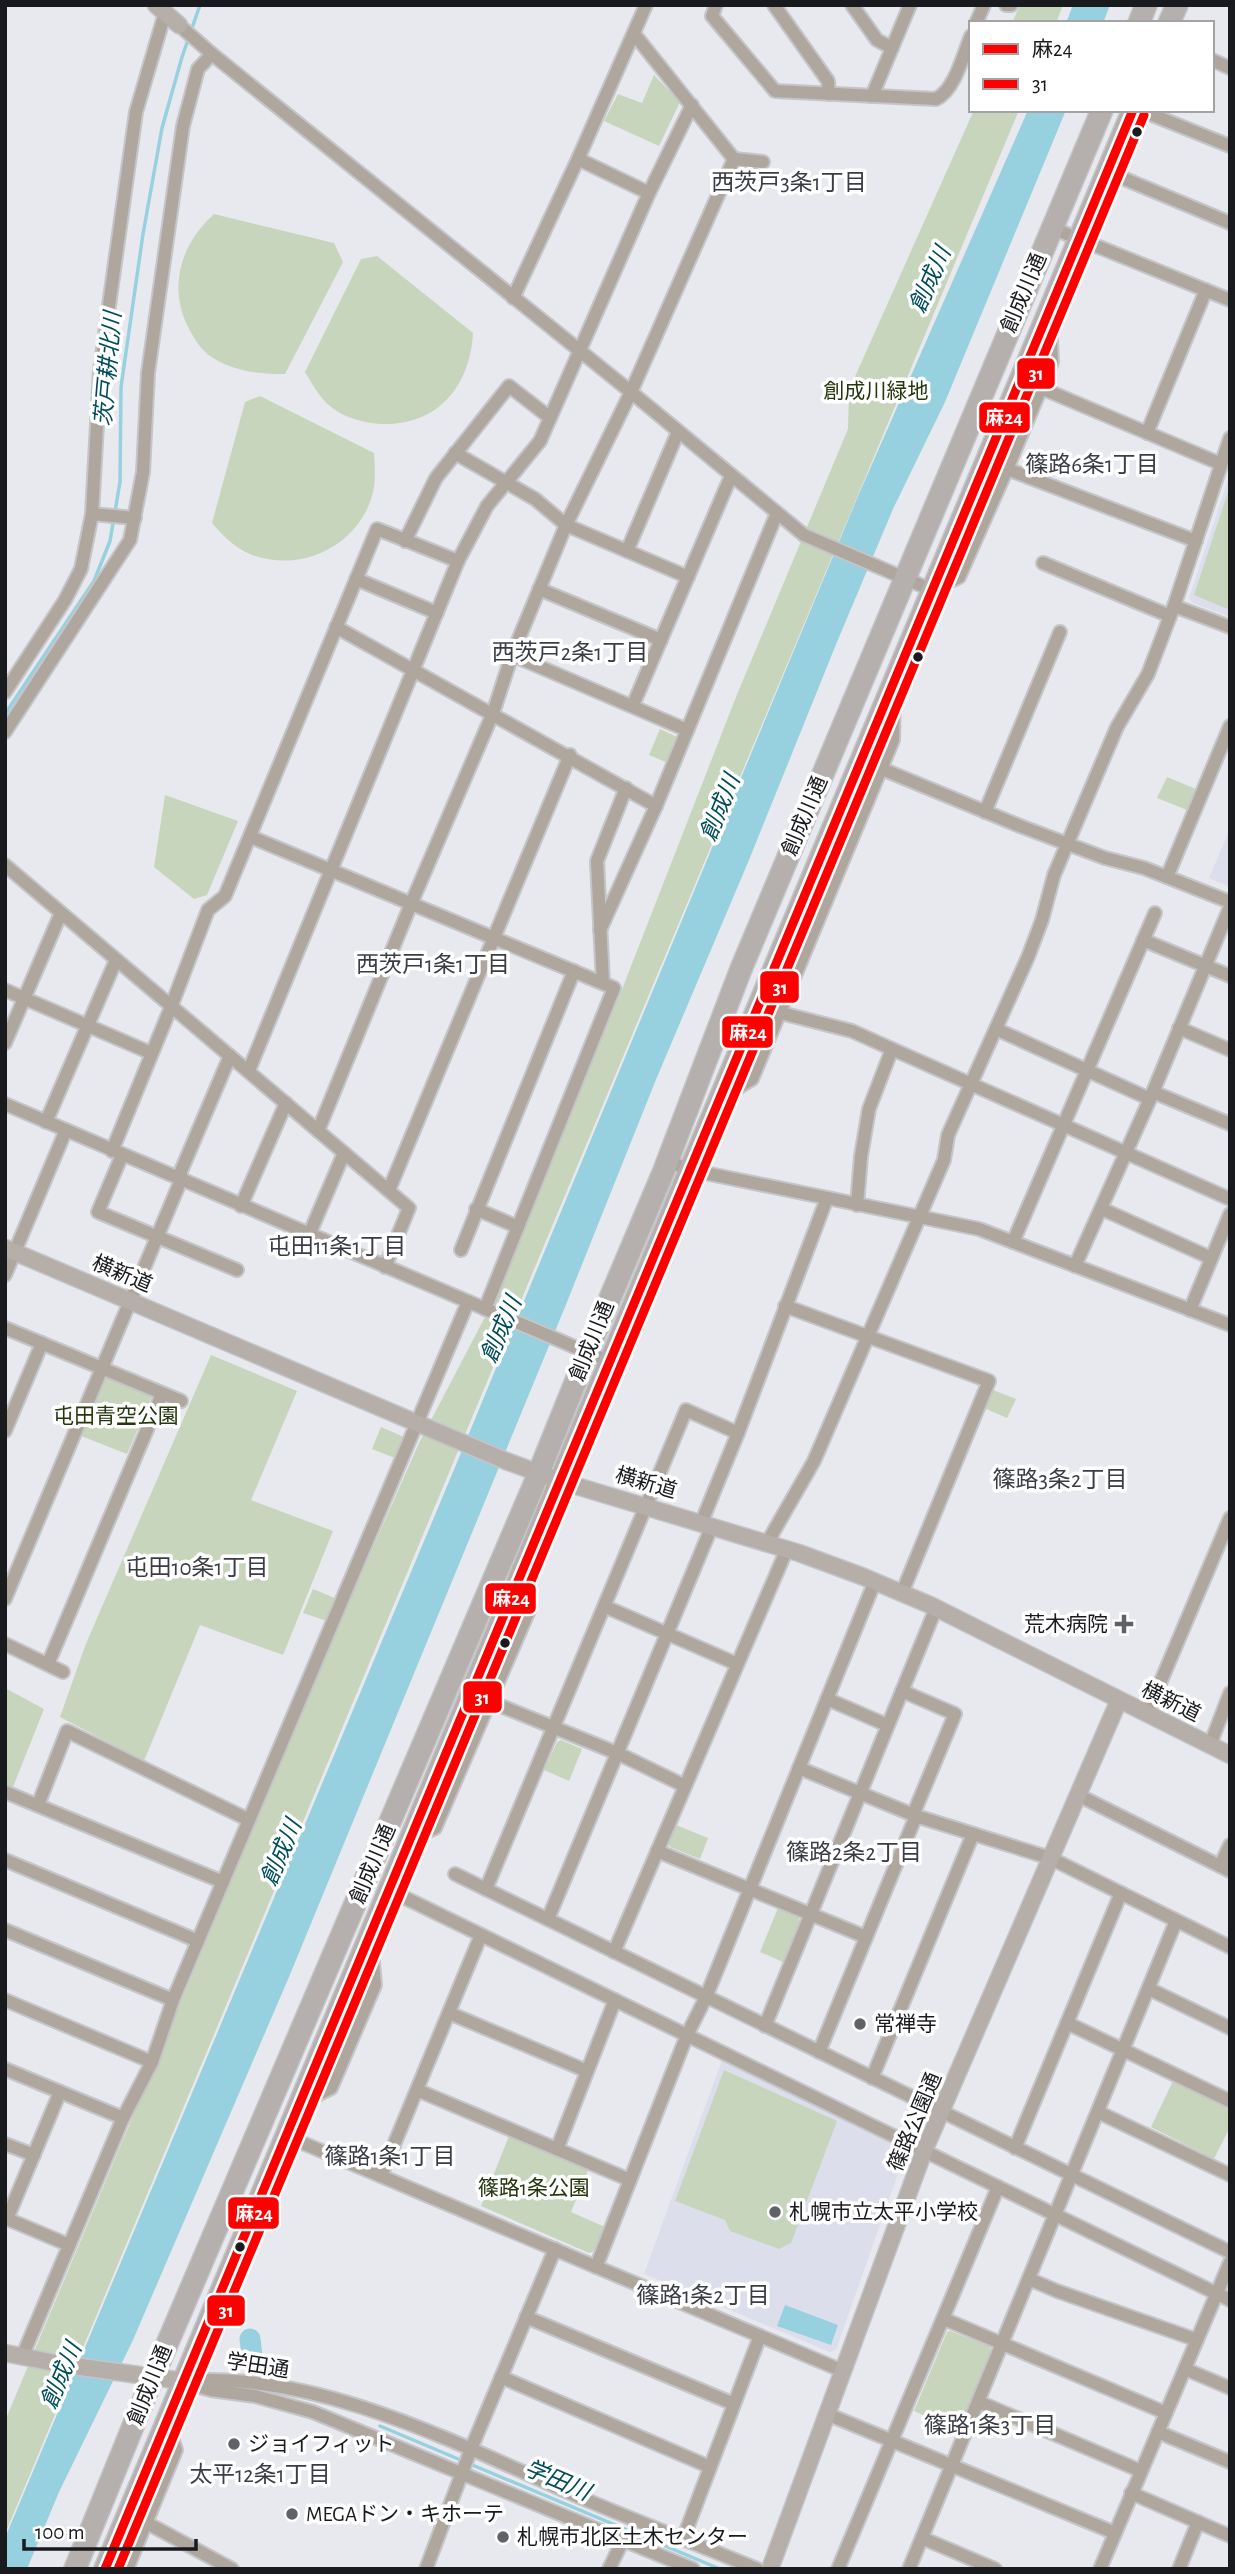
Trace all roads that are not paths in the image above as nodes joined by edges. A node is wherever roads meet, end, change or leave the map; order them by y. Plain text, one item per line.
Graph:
1 (646, 5) edge
2 (716, 5) edge
3 (774, 5) edge
4 (852, 5) edge
5 (910, 5) edge
6 (984, 5) edge
7 (161, 9) edge
8 (977, 21) edge
9 (179, 25) joint
10 (635, 35) junction
11 (969, 41) edge
12 (892, 48) junction
13 (212, 54) junction
14 (1214, 61) edge
15 (1230, 68) edge
16 (829, 94) junction
17 (873, 96) junction
18 (692, 105) junction
19 (1101, 112) edge
20 (1132, 112) edge
21 (1145, 112) edge
22 (1230, 146) edge
23 (578, 159) junction
24 (734, 159) junction
25 (763, 162) dead end
26 (1108, 172) junction
27 (649, 193) junction
28 (1230, 223) edge
29 (1052, 228) junction
30 (1079, 238) junction
31 (1206, 290) junction
32 (513, 298) junction
33 (1230, 300) edge
34 (1049, 309) junction
35 (579, 351) junction
36 (1041, 388) junction
37 (631, 392) junction
38 (549, 418) junction
39 (678, 432) junction
40 (1147, 433) junction
41 (1230, 438) edge
42 (455, 453) junction
43 (1221, 464) junction
44 (1007, 469) junction
45 (731, 476) junction
46 (507, 482) junction
47 (777, 513) junction
48 (92, 514) junction
49 (135, 518) junction
50 (566, 525) junction
51 (405, 541) junction
52 (1196, 541) junction
53 (626, 551) junction
54 (458, 561) junction
55 (1043, 563) dead end
56 (896, 575) junction
57 (688, 576) junction
58 (356, 579) junction
59 (539, 589) junction
60 (932, 590) junction
61 (1172, 611) junction
62 (437, 613) junction
63 (336, 627) junction
64 (1230, 627) edge
65 (1060, 632) dead end
66 (661, 640) junction
67 (512, 655) junction
68 (414, 669) junction
69 (27, 679) junction
70 (894, 683) junction
71 (5, 692) edge
72 (634, 705) junction
73 (493, 713) junction
74 (1230, 726) edge
75 (687, 730) junction
76 (5, 732) edge
77 (570, 755) junction
78 (882, 769) junction
79 (626, 788) junction
80 (656, 806) junction
81 (985, 812) junction
82 (251, 836) junction
83 (1068, 843) junction
84 (6, 866) edge
85 (332, 870) junction
86 (1167, 877) junction
87 (411, 904) junction
88 (1230, 905) edge
89 (61, 913) junction
90 (1155, 913) dead end
91 (600, 930) junction
92 (492, 938) junction
93 (1143, 940) junction
94 (116, 960) junction
95 (1205, 966) junction
96 (741, 969) junction
97 (574, 971) junction
98 (1230, 976) edge
99 (769, 981) junction
100 (603, 983) junction
101 (5, 990) edge
102 (24, 998) junction
103 (171, 1007) junction
104 (781, 1013) junction
105 (87, 1026) junction
106 (1179, 1028) junction
107 (996, 1029) junction
108 (5, 1043) edge
109 (892, 1049) junction
110 (1230, 1050) edge
111 (151, 1053) junction
112 (230, 1056) junction
113 (249, 1070) junction
114 (1087, 1071) junction
115 (971, 1083) junction
116 (1152, 1095) junction
117 (720, 1098) junction
118 (286, 1103) junction
119 (5, 1105) edge
120 (46, 1122) junction
121 (1230, 1124) edge
122 (1064, 1126) junction
123 (66, 1130) junction
124 (318, 1131) junction
125 (117, 1153) junction
126 (344, 1153) junction
127 (1126, 1153) junction
128 (668, 1161) junction
129 (690, 1170) junction
130 (181, 1180) junction
131 (389, 1191) junction
132 (827, 1198) junction
133 (1230, 1199) edge
134 (857, 1205) junction
135 (241, 1206) junction
136 (476, 1209) junction
137 (1102, 1209) junction
138 (1230, 1214) edge
139 (919, 1217) junction
140 (518, 1227) junction
141 (309, 1235) junction
142 (157, 1237) junction
143 (1013, 1242) junction
144 (10, 1250) edge
145 (461, 1250) dead end
146 (1212, 1258) junction
147 (1076, 1266) junction
148 (385, 1267) junction
149 (237, 1270) dead end
150 (5, 1275) edge
151 (131, 1301) junction
152 (468, 1301) junction
153 (785, 1306) junction
154 (485, 1309) junction
155 (1190, 1310) junction
156 (1230, 1325) edge
157 (5, 1328) edge
158 (867, 1337) junction
159 (42, 1343) junction
160 (588, 1352) junction
161 (610, 1362) junction
162 (103, 1368) junction
163 (162, 1394) junction
164 (181, 1401) dead end
165 (418, 1424) junction
166 (5, 1431) edge
167 (738, 1433) junction
168 (539, 1473) junction
169 (560, 1480) junction
170 (645, 1505) junction
171 (1230, 1518) edge
172 (707, 1523) junction
173 (767, 1543) junction
174 (787, 1549) junction
175 (527, 1559) junction
176 (875, 1581) junction
177 (902, 1593) junction
178 (5, 1599) edge
179 (606, 1607) junction
180 (936, 1608) junction
181 (667, 1634) junction
182 (5, 1644) edge
183 (48, 1664) junction
184 (737, 1664) junction
185 (63, 1672) dead end
186 (902, 1691) junction
187 (1230, 1693) edge
188 (827, 1699) junction
189 (1119, 1700) junction
190 (491, 1702) junction
191 (1147, 1714) junction
192 (887, 1725) junction
193 (555, 1727) junction
194 (1210, 1745) junction
195 (617, 1753) junction
196 (1230, 1755) edge
197 (799, 1768) junction
198 (685, 1786) junction
199 (5, 1792) edge
200 (859, 1793) junction
201 (1078, 1796) junction
202 (38, 1805) junction
203 (914, 1815) junction
204 (249, 1821) junction
205 (973, 1834) junction
206 (410, 1838) junction
207 (1230, 1845) edge
208 (657, 1851) junction
209 (1050, 1858) junction
210 (5, 1860) edge
211 (1225, 1868) edge
212 (455, 1874) dead end
213 (223, 1882) junction
214 (750, 1888) junction
215 (486, 1889) junction
216 (389, 1890) junction
217 (1121, 1894) junction
218 (810, 1913) junction
219 (548, 1919) junction
220 (1176, 1921) junction
221 (5, 1930) edge
222 (481, 1935) junction
223 (866, 1937) junction
224 (198, 1941) junction
225 (1230, 1948) edge
226 (614, 1952) junction
227 (1149, 1989) junction
228 (706, 1997) junction
229 (5, 2000) edge
230 (173, 2000) junction
231 (615, 2000) junction
232 (449, 2014) junction
233 (1067, 2023) junction
234 (765, 2026) junction
235 (1230, 2028) edge
236 (687, 2035) junction
237 (1123, 2050) junction
238 (818, 2052) junction
239 (152, 2062) junction
240 (5, 2069) edge
241 (587, 2071) junction
242 (872, 2078) junction
243 (417, 2090) junction
244 (60, 2092) junction
245 (1230, 2101) edge
246 (941, 2112) junction
247 (1098, 2112) junction
248 (123, 2118) junction
249 (286, 2136) junction
250 (5, 2144) edge
251 (1015, 2148) junction
252 (557, 2149) junction
253 (924, 2151) junction
254 (34, 2155) junction
255 (1072, 2175) junction
256 (1230, 2175) edge
257 (382, 2176) junction
258 (630, 2180) junction
259 (998, 2187) junction
260 (1055, 2216) junction
261 (6, 2219) edge
262 (69, 2245) junction
263 (555, 2249) junction
264 (1230, 2252) edge
265 (1230, 2262) edge
266 (596, 2267) junction
267 (1030, 2278) junction
268 (1217, 2294) junction
269 (1230, 2300) edge
270 (526, 2317) junction
271 (944, 2319) junction
272 (760, 2336) junction
273 (1197, 2340) junction
274 (1003, 2344) junction
275 (5, 2353) edge
276 (22, 2357) junction
277 (1185, 2368) junction
278 (843, 2371) junction
279 (153, 2377) junction
280 (501, 2377) junction
281 (182, 2381) junction
282 (1230, 2388) edge
283 (979, 2402) junction
284 (734, 2404) junction
285 (1166, 2413) junction
286 (827, 2414) junction
287 (167, 2421) junction
288 (1158, 2432) junction
289 (893, 2441) junction
290 (470, 2452) junction
291 (1230, 2462) edge
292 (952, 2465) junction
293 (710, 2467) junction
294 (463, 2471) junction
295 (1141, 2471) junction
296 (1131, 2493) junction
297 (1198, 2522) junction
298 (147, 2523) junction
299 (1115, 2533) junction
300 (1230, 2536) edge
301 (922, 2538) junction
302 (683, 2539) junction
303 (623, 2540) junction
304 (75, 2569) edge
305 (105, 2569) edge
306 (127, 2569) edge
307 (232, 2569) edge
308 (426, 2569) edge
309 (609, 2569) edge
310 (693, 2569) edge
311 (757, 2569) edge
312 (770, 2569) edge
313 (838, 2569) edge
314 (909, 2569) edge
315 (995, 2569) edge
316 (1100, 2569) edge
317 (1179, 2569) edge

1 - 10 street
2 - 16 street
3 - 16 street
4 - 12 street
5 - 12 street
6 - 8 street
7 - 9 street
7 - 48 street
9 - 13 street
10 - 18 street
10 - 23 street
11 - 17 street
12 - 17 street
13 - 32 street
13 - 49 street
14 - 15 street
16 - 17 street
18 - 24 street
18 - 27 street
19 - 29 highway, 創成川通
20 - 26 highway, 創成川通
21 - 22 street
23 - 27 street
23 - 32 street
24 - 25 street
24 - 37 street
26 - 28 street
26 - 30 highway, 創成川通
27 - 35 street
29 - 30 street
29 - 56 highway, 創成川通
30 - 31 street
30 - 34 highway, 創成川通
31 - 33 street
31 - 40 street
32 - 35 street
34 - 36 street
34 - 60 highway, 創成川通
35 - 37 street
35 - 38 street
36 - 40 street
36 - 44 street
37 - 39 street
37 - 50 street
38 - 42 street
38 - 46 street
39 - 45 street
39 - 53 street
40 - 43 street
41 - 43 street
42 - 46 street
42 - 51 street
43 - 52 street
44 - 52 street
44 - 60 street
45 - 47 street
45 - 57 street
46 - 50 street
46 - 54 street
47 - 56 street
47 - 75 street
48 - 49 street
48 - 69 street
49 - 69 street
50 - 53 street
50 - 59 street
51 - 54 street
51 - 58 street
52 - 61 street
53 - 57 street
54 - 62 street
55 - 61 street
56 - 60 street
56 - 96 highway, 創成川通
57 - 66 street
58 - 62 street
58 - 63 street
59 - 66 street
59 - 67 street
60 - 70 highway, 創成川通
61 - 64 street
61 - 83 street
62 - 68 street
63 - 68 street
63 - 82 street
65 - 81 street
66 - 72 street
67 - 72 street
67 - 73 street
68 - 73 street
68 - 85 street
69 - 71 street
69 - 76 street
70 - 78 street
70 - 99 highway, 創成川通
72 - 75 street
73 - 77 street
73 - 87 street
74 - 86 street
75 - 80 street
77 - 79 street
77 - 92 street
78 - 81 street
78 - 104 street
79 - 80 street
79 - 91 street
80 - 91 street
81 - 83 street
82 - 85 street
82 - 103 street
83 - 86 street
83 - 107 street
84 - 89 street
85 - 87 street
85 - 113 street
86 - 88 street
87 - 92 street
87 - 124 street
88 - 95 street
89 - 94 street
89 - 102 street
90 - 93 street
91 - 100 street
92 - 97 street
92 - 131 street
93 - 95 street
93 - 114 street
94 - 103 street
94 - 105 street
95 - 98 street
95 - 106 street
96 - 99 highway
96 - 128 highway, 創成川通
97 - 100 street
97 - 136 street
99 - 117 highway, 創成川通
100 - 140 street
101 - 102 street
102 - 105 street
102 - 108 street
103 - 111 street
103 - 112 street
104 - 109 street
104 - 117 street
105 - 111 street
105 - 120 street
106 - 110 street
106 - 116 street
107 - 114 street
107 - 115 street
109 - 115 street
109 - 134 street
111 - 125 street
112 - 113 street
112 - 130 street
113 - 118 street
114 - 116 street
114 - 122 street
115 - 122 street
115 - 139 street
116 - 121 street
116 - 127 street
117 - 129 highway, 創成川通
118 - 124 street
118 - 135 street
119 - 120 street
120 - 123 street
122 - 127 street
122 - 143 street
123 - 125 street
123 - 144 street
124 - 126 street
125 - 130 street
125 - 142 street
126 - 131 street
126 - 141 street
127 - 133 street
127 - 137 street
128 - 129 street
128 - 160 highway, 創成川通
129 - 132 street
129 - 161 highway, 創成川通
130 - 135 street
130 - 142 street
131 - 148 street
132 - 134 street
132 - 153 street
134 - 139 street
135 - 141 street
136 - 140 street
136 - 145 street
137 - 146 street
137 - 147 street
138 - 146 street
139 - 143 street
139 - 158 street
140 - 154 street
141 - 148 street
142 - 149 street
142 - 151 street
143 - 147 street
144 - 150 street
144 - 151 street, 横新道
146 - 155 street
147 - 155 street
148 - 152 street
151 - 162 street
151 - 165 street, 横新道
152 - 154 street
152 - 165 street
153 - 158 street
153 - 167 street
154 - 160 street
155 - 156 street
157 - 159 street
158 - 173 street
158 - 177 street
159 - 162 street
159 - 166 street
160 - 161 street
160 - 168 highway, 創成川通
161 - 169 highway, 創成川通
162 - 163 street
162 - 178 street
163 - 164 street
163 - 183 street
165 - 168 street, 横新道
165 - 204 street
167 - 170 street
167 - 172 street
168 - 169 street, 横新道
168 - 279 highway, 創成川通
169 - 170 street, 横新道
169 - 175 highway, 創成川通
170 - 172 street, 横新道
170 - 179 street
171 - 191 street
172 - 173 street, 横新道
172 - 181 street
173 - 174 street, 横新道
174 - 176 street, 横新道
174 - 184 street
175 - 190 street
175 - 206 highway, 創成川通
176 - 177 street, 横新道
176 - 188 street
177 - 180 street, 横新道
179 - 181 street
179 - 193 street
180 - 186 street
180 - 189 street, 横新道
181 - 184 street
181 - 195 street
182 - 183 street
183 - 185 street
184 - 198 street
186 - 192 street
186 - 203 street
187 - 194 street
188 - 192 street
188 - 197 street
189 - 191 street, 横新道
189 - 201 street, 篠路公園通
190 - 193 street
190 - 206 street
191 - 194 street, 横新道
192 - 200 street
193 - 195 street
193 - 215 street
194 - 196 street, 横新道
195 - 198 street
195 - 219 street
197 - 200 street
197 - 214 street
198 - 208 street
199 - 202 street
200 - 203 street
200 - 218 street
201 - 209 street, 篠路公園通
201 - 211 street
202 - 204 street
202 - 213 street
203 - 205 street
203 - 223 street
204 - 213 street
205 - 209 street
205 - 242 street
206 - 216 highway, 創成川通
207 - 211 street
208 - 214 street
208 - 226 street
209 - 217 street
209 - 246 street, 篠路公園通
210 - 224 street
212 - 215 street
213 - 224 street
214 - 218 street
214 - 228 street
215 - 219 street
216 - 222 street
216 - 249 highway, 創成川通
217 - 220 street
217 - 233 street
218 - 223 street
218 - 234 street
219 - 226 street
220 - 225 street
220 - 227 street
221 - 230 street
222 - 231 street
222 - 232 street
223 - 238 street
224 - 230 street
226 - 228 street
227 - 235 street
227 - 237 street
228 - 234 street
228 - 236 street
229 - 239 street
230 - 239 street
231 - 236 street
231 - 241 street
232 - 241 street
232 - 243 street
233 - 237 street
233 - 251 street
234 - 238 street
236 - 253 street
236 - 258 street
237 - 245 street
237 - 247 street
238 - 242 street
239 - 248 street
240 - 244 street
241 - 252 street
242 - 246 street
243 - 252 street
243 - 257 street
244 - 248 street
244 - 254 street
246 - 251 street
246 - 253 street, 篠路公園通
247 - 255 street
247 - 256 street
248 - 262 street
249 - 257 street
249 - 281 highway, 創成川通
250 - 254 street
251 - 255 street
252 - 258 street
253 - 259 street
253 - 278 street, 篠路公園通
254 - 261 street
255 - 260 street
255 - 264 street
257 - 263 street
258 - 266 street
259 - 260 street
259 - 271 street
260 - 267 street
260 - 268 street
261 - 262 street
262 - 276 street
263 - 266 street
263 - 270 street
265 - 268 street
266 - 272 street
267 - 273 street
267 - 274 street
268 - 269 street
268 - 273 street
270 - 280 street
270 - 284 street
271 - 274 street
271 - 289 street
272 - 278 street
272 - 284 street
273 - 277 street
274 - 283 street
274 - 285 street
275 - 276 street
276 - 279 street
277 - 282 street
277 - 285 street
278 - 286 street, 篠路公園通
279 - 281 street
279 - 304 highway, 創成川通
280 - 290 street
280 - 293 street
281 - 287 highway, 創成川通
281 - 290 street, 学田通
281 - 294 street, 学田通
283 - 292 street
283 - 295 street
284 - 293 street
285 - 288 street
286 - 289 street
286 - 312 street, 篠路公園通
287 - 298 street
287 - 305 highway, 創成川通
288 - 291 street
288 - 295 street
289 - 292 street
289 - 313 street
290 - 294 street
290 - 302 street, 学田通
292 - 299 street
292 - 301 street
293 - 302 street
294 - 303 street, 学田通
294 - 308 street
295 - 296 street
296 - 297 street
296 - 299 street
297 - 300 street
297 - 317 street
298 - 306 street
298 - 307 street
299 - 316 street
301 - 314 street
301 - 315 street
302 - 311 street, 学田通
303 - 309 street
303 - 310 street, 学田通

